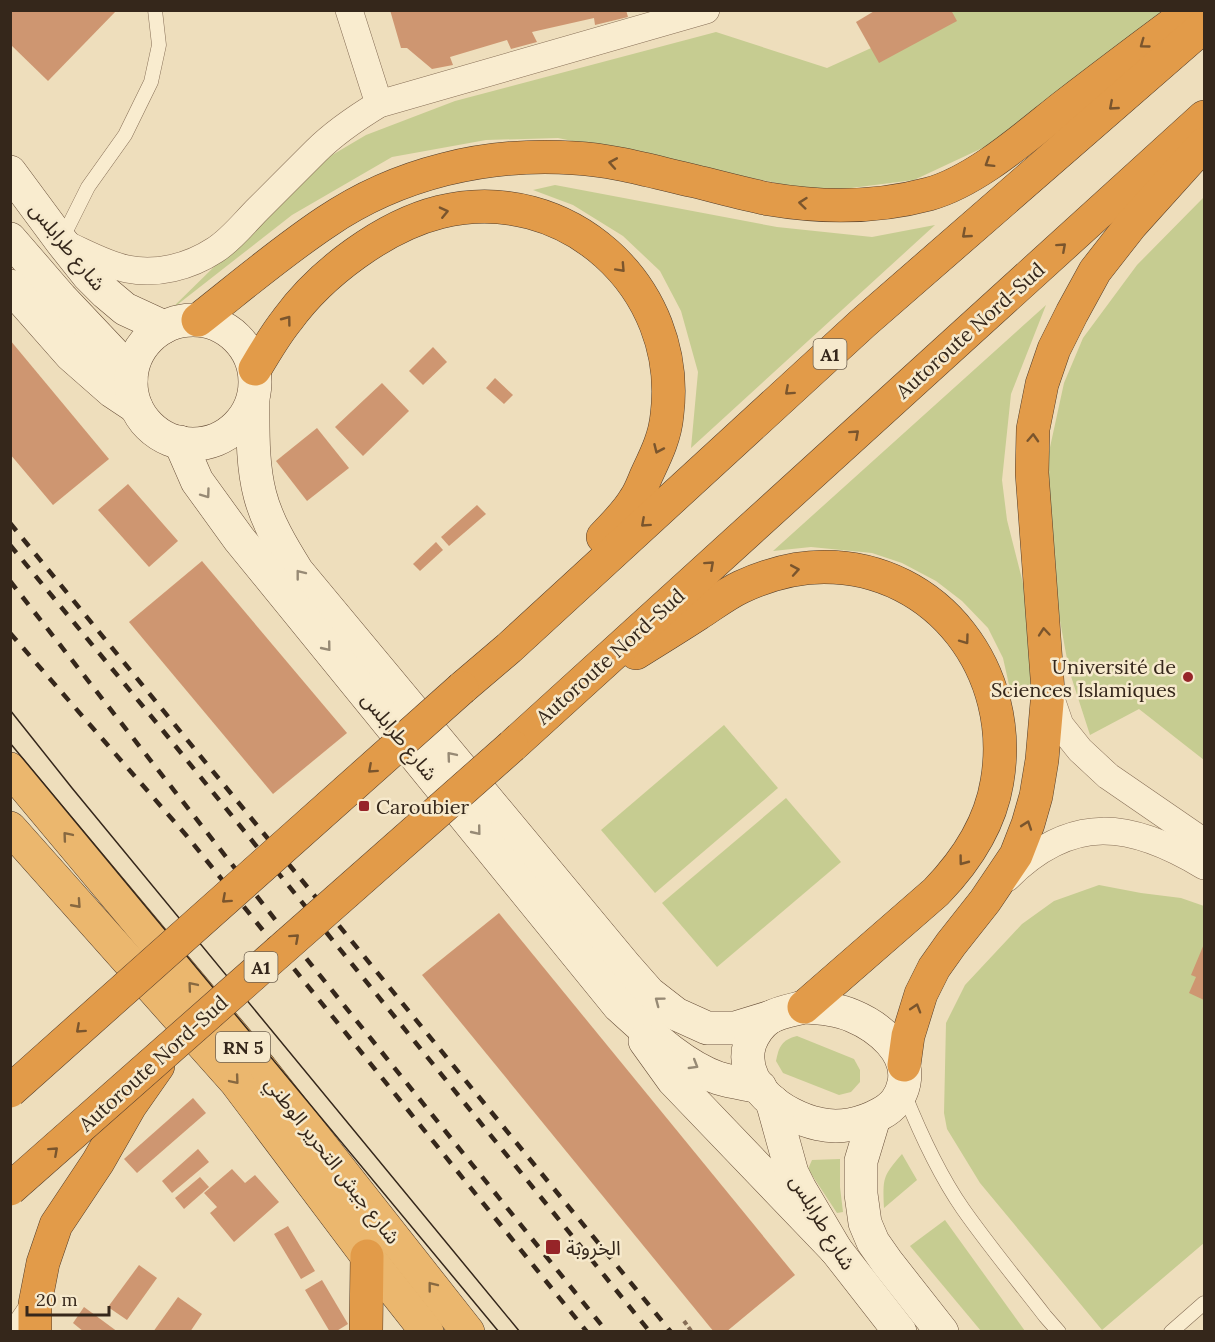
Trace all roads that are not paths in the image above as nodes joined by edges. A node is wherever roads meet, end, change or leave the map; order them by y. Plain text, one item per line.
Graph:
1 (155, 10) edge
2 (349, 10) edge
3 (706, 10) edge
4 (1192, 10) edge
5 (1204, 26) edge
6 (379, 104) junction
7 (1204, 117) edge
8 (1204, 144) edge
9 (10, 172) edge
10 (10, 239) edge
11 (61, 241) junction
12 (10, 286) edge
13 (61, 298) junction
14 (198, 320) junction
15 (158, 331) junction
16 (254, 385) junction
17 (134, 393) junction
18 (180, 442) junction
19 (509, 648) junction
20 (1048, 691) junction
21 (561, 700) junction
22 (10, 769) edge
23 (10, 828) edge
24 (1204, 842) edge
25 (1204, 866) edge
26 (985, 901) junction
27 (619, 1006) junction
28 (804, 1007) junction
29 (771, 1017) junction
30 (177, 1042) junction
31 (904, 1077) junction
32 (10, 1091) edge
33 (766, 1094) junction
34 (874, 1118) junction
35 (10, 1189) edge
36 (836, 1250) junction
37 (367, 1256) junction
38 (1204, 1303) edge
39 (35, 1318) edge
40 (16, 1332) edge
41 (366, 1332) edge
42 (427, 1332) edge
43 (468, 1332) edge
44 (900, 1332) edge
45 (942, 1332) edge
46 (1059, 1332) edge
47 (1171, 1332) edge

1 - 11 lane
2 - 6 street
3 - 6 street
4 -> 14 highway
5 -> 19 highway, A1
6 - 11 street
21 -> 7 highway, Autoroute Nord-Sud / A1
20 -> 8 highway
9 - 11 main road, شارع طرابلس
10 - 13 main road
11 - 15 main road, شارع طرابلس
12 - 17 main road
13 - 15 main road
13 - 17 main road
14 - 15 main road
14 - 16 main road
15 - 17 main road
16 - 18 main road
16 -> 19 highway
29 -> 16 main road, شارع طرابلس
17 - 18 main road
18 -> 27 main road, شارع طرابلس
19 -> 32 highway, A1, bridge
20 - 24 street
26 -> 20 highway
21 -> 28 highway
30 -> 21 highway, Autoroute Nord-Sud / A1, bridge
43 -> 22 highway, شارع جيش التحرير الوطني / RN 5
23 -> 37 highway, شارع جيش التحرير الوطني / RN 5
25 - 26 street
31 -> 26 highway
27 -> 33 main road, شارع طرابلس
27 - 36 main road
28 - 29 main road
28 - 31 main road
29 - 33 main road
35 -> 30 highway, Autoroute Nord-Sud / A1, bridge
30 - 39 highway, bridge
31 - 34 main road
31 - 46 lane
33 - 34 main road
33 - 36 main road, شارع طرابلس
34 - 45 main road, شارع طرابلس
36 - 44 main road, شارع طرابلس
37 - 41 highway
37 - 42 highway, شارع جيش التحرير الوطني / RN 5
38 - 47 lane
39 - 40 street

